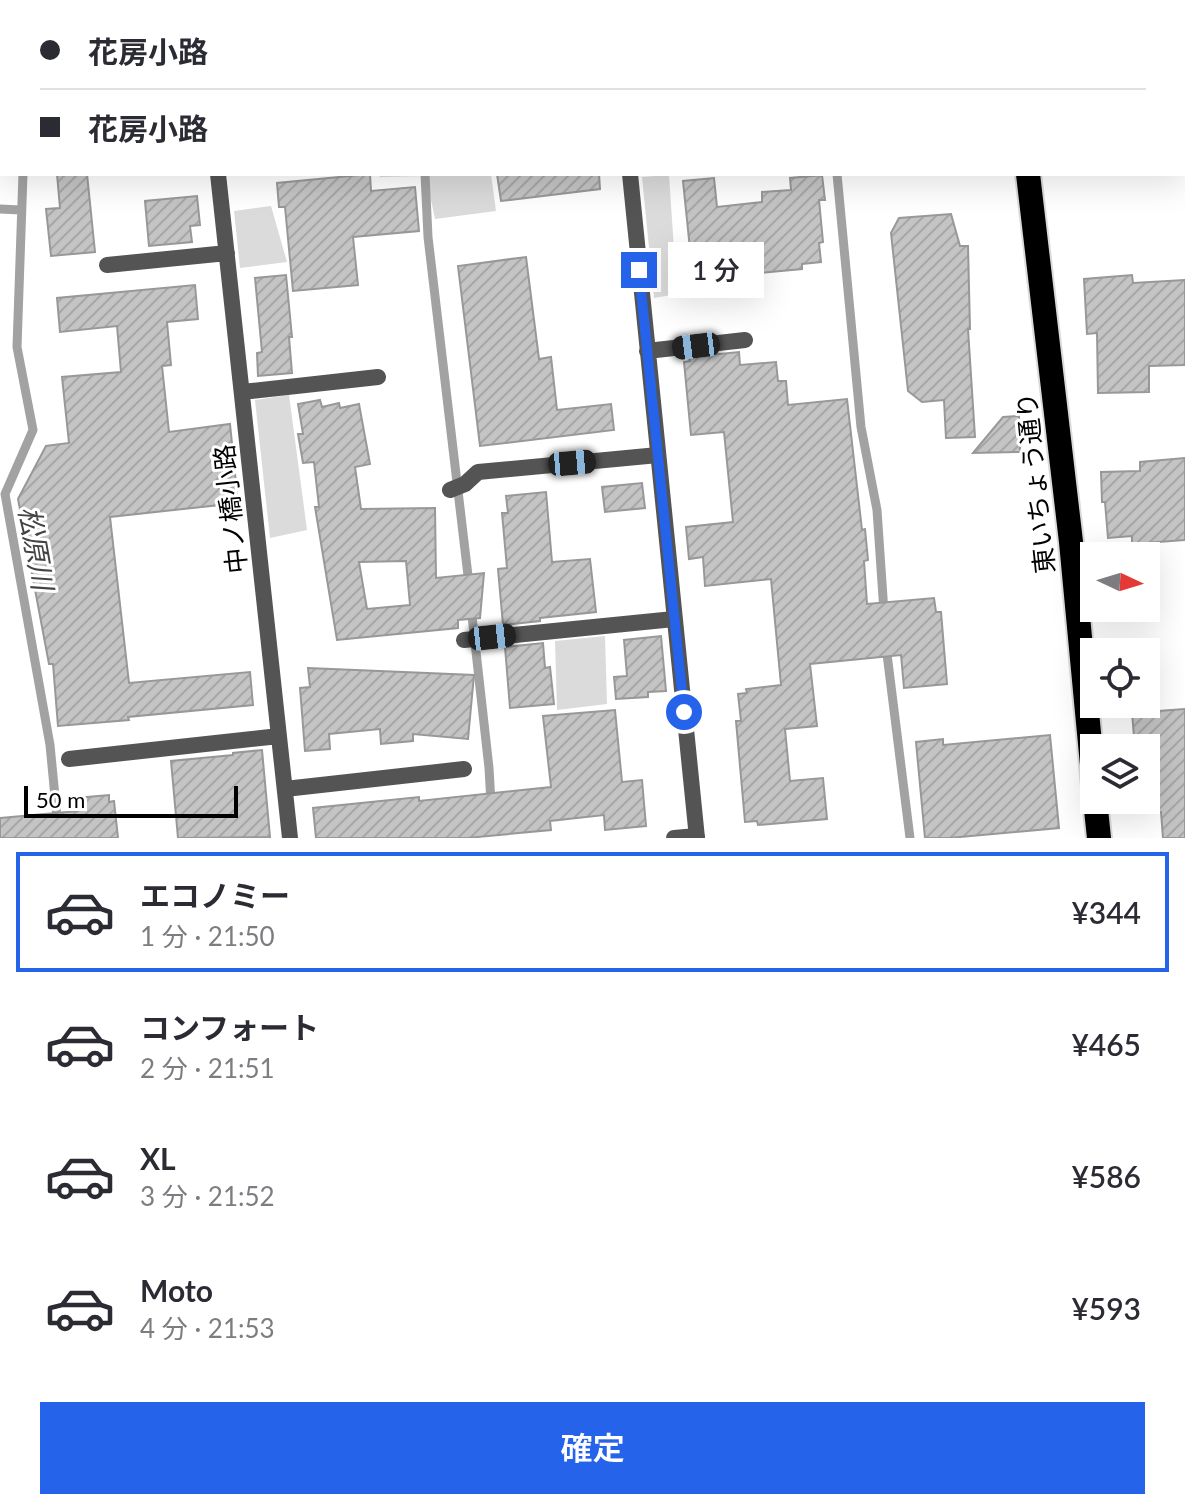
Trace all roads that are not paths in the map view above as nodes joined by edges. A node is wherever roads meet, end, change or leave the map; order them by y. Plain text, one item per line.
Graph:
1 (218, 176) edge
2 (630, 176) edge
3 (1028, 176) edge
4 (227, 253) junction
5 (107, 265) dead end
6 (745, 340) dead end
7 (647, 351) junction
8 (378, 377) dead end
9 (242, 392) junction
10 (658, 455) junction
11 (458, 487) dead end
12 (674, 619) junction
13 (464, 640) dead end
14 (1089, 734) edge
15 (279, 736) junction
16 (69, 759) dead end
17 (464, 769) dead end
18 (285, 789) junction
19 (1096, 814) edge
20 (697, 837) edge
21 (290, 838) edge
22 (674, 838) edge
23 (1099, 838) edge

1 - 4 street, 中ノ橋小路
2 - 7 street
3 - 14 highway, 東いちょう通り
4 - 5 street
4 - 9 street, 中ノ橋小路
6 - 7 street
7 - 10 street
8 - 9 street
9 - 15 street, 中ノ橋小路
10 - 11 street
10 - 12 street
12 - 13 street
12 - 20 street
15 - 16 street
15 - 18 street, 中ノ橋小路
17 - 18 street
18 - 21 street, 中ノ橋小路
19 - 23 highway
20 - 22 street

